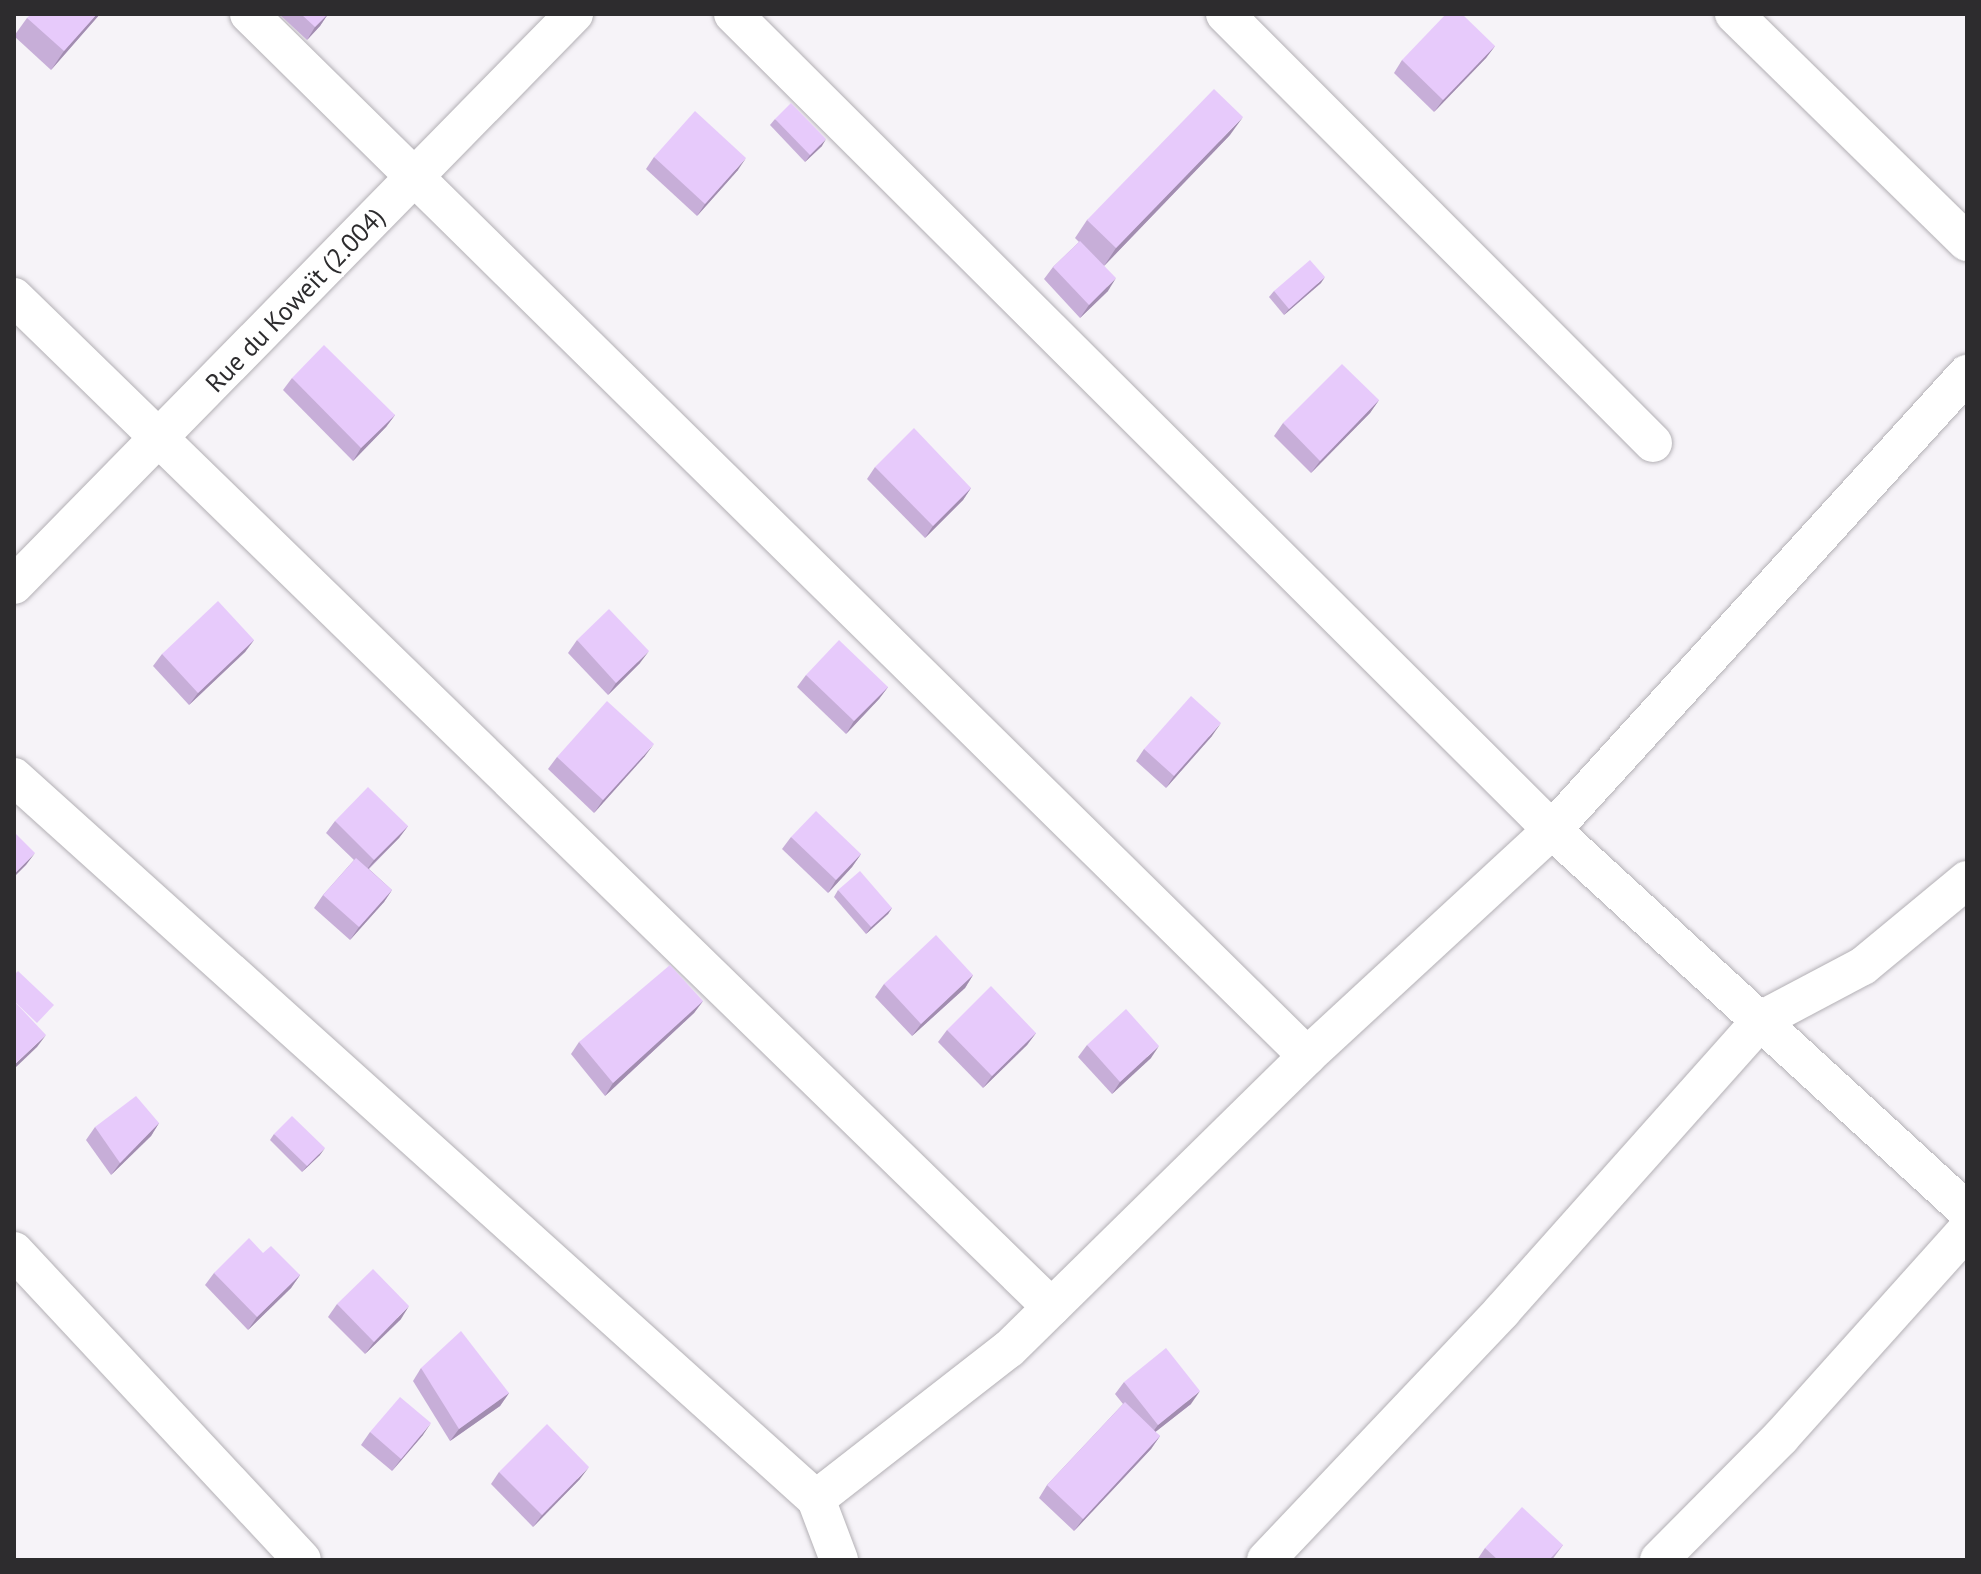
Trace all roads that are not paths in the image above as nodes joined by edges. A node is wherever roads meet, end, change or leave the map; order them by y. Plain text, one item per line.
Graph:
1 (249, 14) edge
2 (574, 14) edge
3 (733, 14) edge
4 (1225, 14) edge
5 (1734, 14) edge
6 (416, 176) junction
7 (1967, 242) edge
8 (14, 297) edge
9 (1967, 374) edge
10 (158, 440) junction
11 (1653, 443) dead end
12 (14, 585) edge
13 (14, 777) edge
14 (1552, 830) junction
15 (1967, 880) edge
16 (1761, 1020) junction
17 (1307, 1056) junction
18 (1967, 1211) edge
19 (1967, 1230) edge
20 (14, 1251) edge
21 (1051, 1307) junction
22 (816, 1499) junction
23 (302, 1560) edge
24 (839, 1560) edge
25 (1266, 1560) edge
26 (1659, 1560) edge

1 - 6 street
2 - 6 street, Rue du Koweït (2.004)
3 - 14 street
4 - 11 street
5 - 7 street
6 - 10 street, Rue du Koweït (2.004)
6 - 17 street
8 - 10 street
9 - 14 street
10 - 12 street, Rue du Koweït (2.004)
10 - 21 street
13 - 22 street
14 - 16 street
14 - 17 street
15 - 16 street
16 - 18 street
16 - 25 street
17 - 21 street
19 - 26 street
20 - 23 street
21 - 22 street
22 - 24 street

